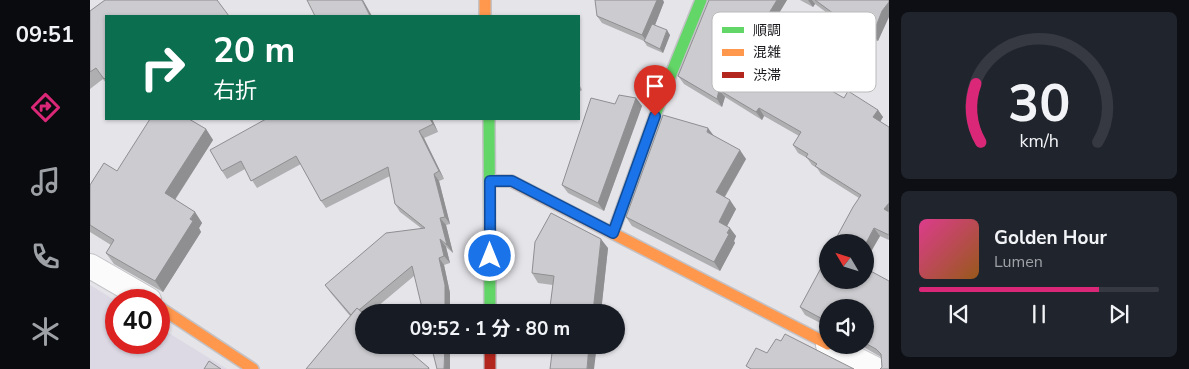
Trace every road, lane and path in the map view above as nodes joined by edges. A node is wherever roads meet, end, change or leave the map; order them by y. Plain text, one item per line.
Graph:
1 (485, 0) edge
2 (701, 0) edge
3 (485, 15) edge
4 (488, 120) edge
5 (490, 181) junction
6 (613, 233) junction
7 (90, 266) edge
8 (130, 289) edge
9 (490, 304) edge
10 (170, 313) edge
11 (819, 340) edge
12 (490, 354) edge
13 (846, 354) edge
14 (253, 369) edge
15 (490, 369) edge
16 (875, 369) edge

1 - 3 street
2 - 6 street
4 - 5 street
5 - 6 street
5 - 9 street
6 - 11 street
7 - 8 street
10 - 14 street
12 - 15 street
13 - 16 street

